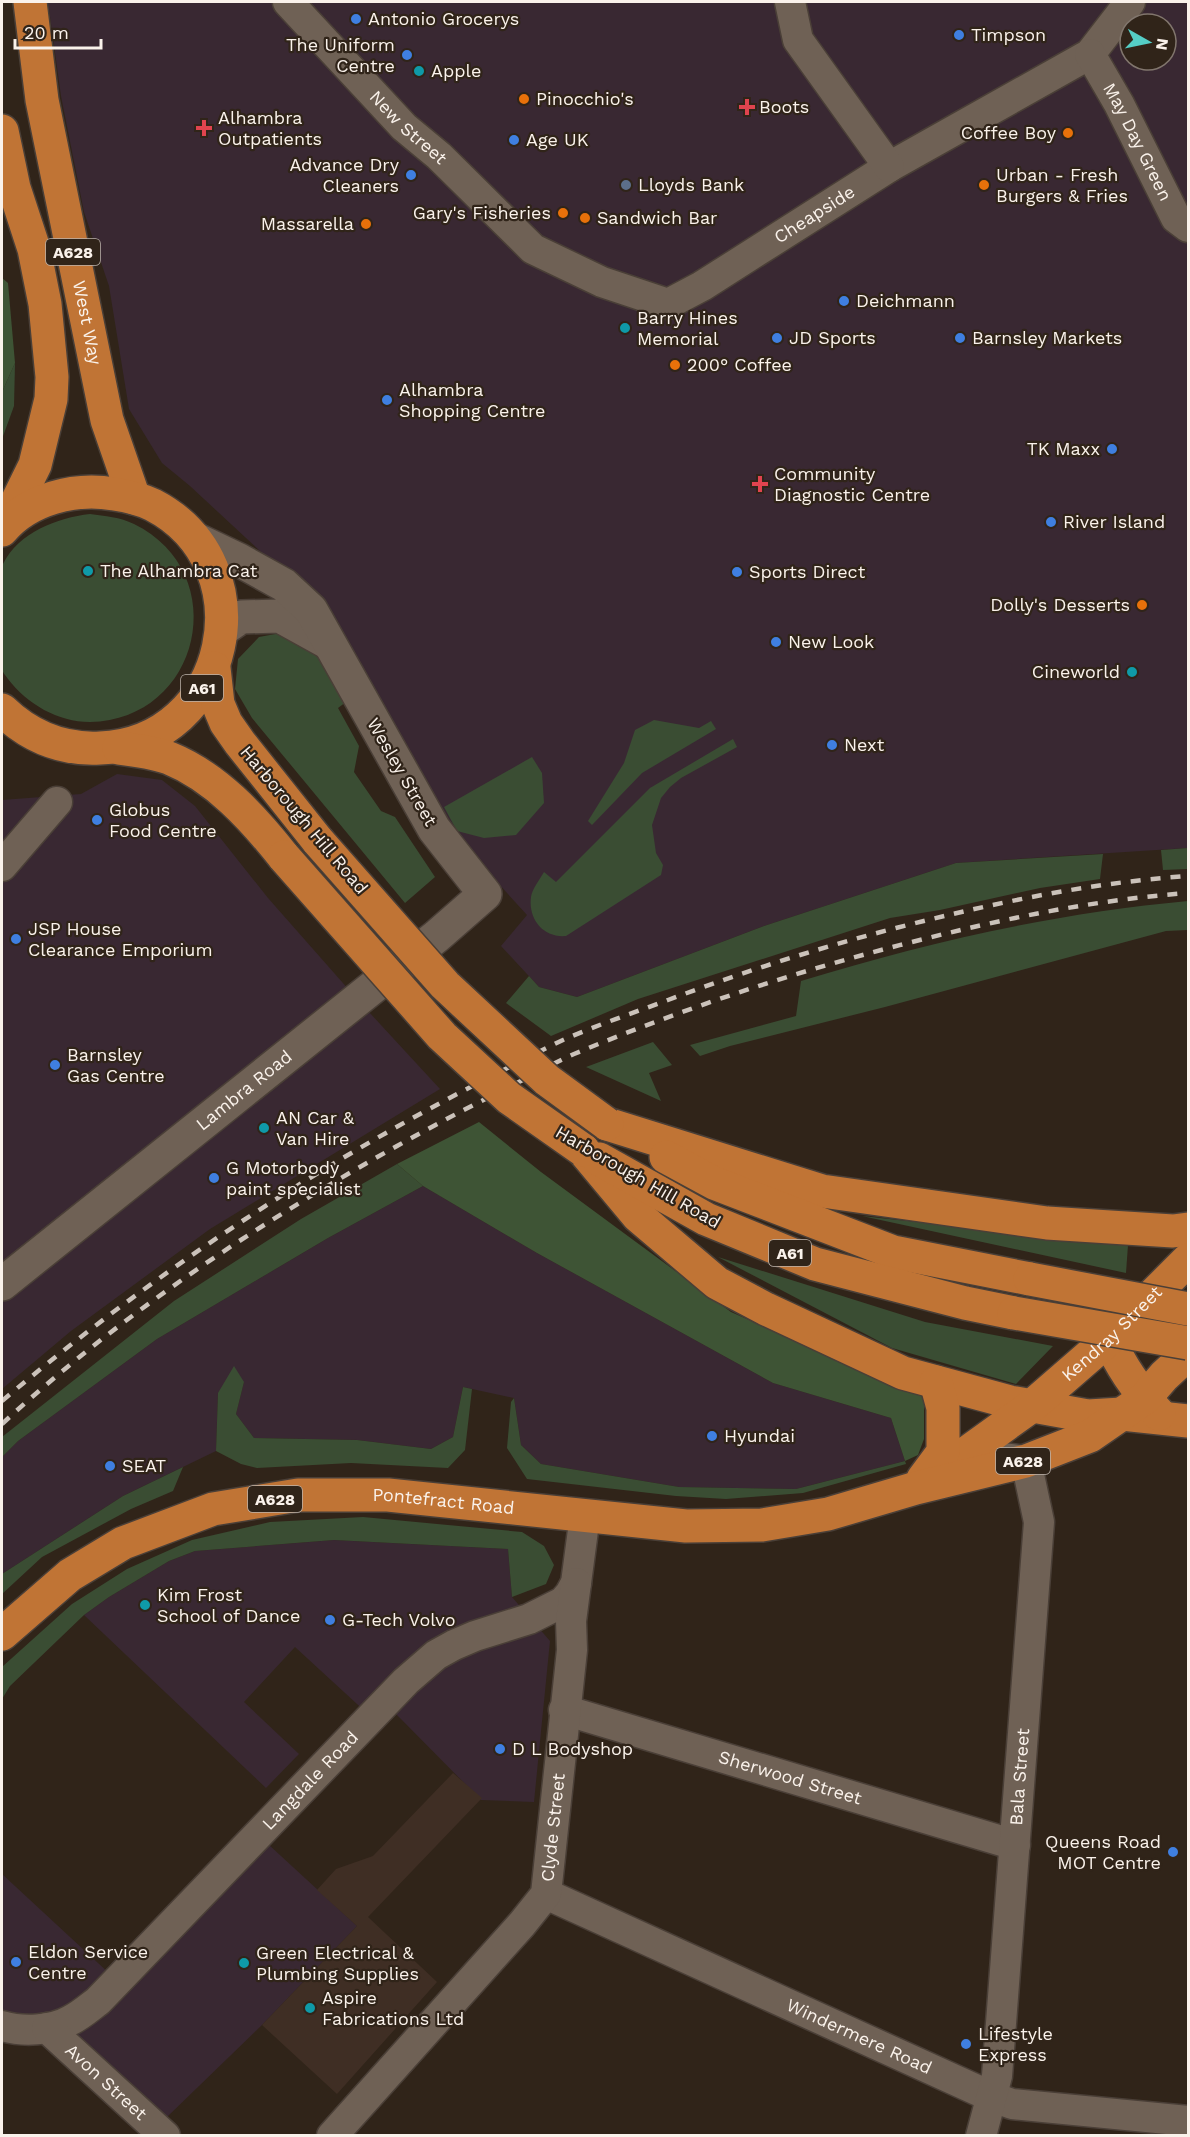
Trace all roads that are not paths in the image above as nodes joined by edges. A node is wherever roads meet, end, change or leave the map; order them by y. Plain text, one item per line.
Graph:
1 (30, 2) edge
2 (288, 2) edge
3 (790, 2) edge
4 (1130, 2) edge
5 (1090, 54) junction
6 (2, 131) edge
7 (889, 167) junction
8 (1188, 227) edge
9 (533, 249) joint
10 (134, 498) junction
11 (4, 528) edge
12 (195, 539) junction
13 (222, 630) junction
14 (329, 643) junction
15 (213, 668) junction
16 (2, 710) edge
17 (46, 741) junction
18 (2, 744) edge
19 (117, 748) junction
20 (57, 802) dead end
21 (2, 866) edge
22 (485, 894) joint
23 (607, 1124) junction
24 (583, 1150) junction
25 (1187, 1239) edge
26 (2, 1284) edge
27 (1188, 1309) edge
28 (1108, 1339) junction
29 (1188, 1343) edge
30 (1188, 1354) edge
31 (936, 1382) junction
32 (1033, 1405) junction
33 (1155, 1413) edge
34 (1026, 1461) junction
35 (945, 1469) junction
36 (916, 1488) junction
37 (585, 1515) junction
38 (576, 1583) junction
39 (2, 1634) edge
40 (564, 1710) junction
41 (1015, 1845) junction
42 (546, 1894) junction
43 (2, 2026) edge
44 (47, 2028) junction
45 (990, 2096) junction
46 (1188, 2121) edge
47 (165, 2136) edge
48 (332, 2136) edge
49 (981, 2136) edge

1 - 10 highway, West Way / A628
2 - 9 street, New Street
3 - 7 street
4 - 5 street
5 - 7 street, Cheapside
5 - 8 street, May Day Green
6 - 11 highway, West Way / A628
7 - 9 street, Cheapside
10 - 11 highway, A61
10 - 12 highway, A61
12 - 13 highway, A61
12 - 14 street, Wesley Street
13 - 14 street
13 - 15 highway, A61
14 - 22 street, Wesley Street
15 - 19 highway, A61
15 - 23 highway, Harborough Hill Road / A61, bridge
16 - 17 highway, A61
17 - 18 highway, A61
17 - 19 highway, A61
19 - 24 highway, Harborough Hill Road / A61, bridge
20 - 21 street
22 - 26 street, Lambra Road
23 - 25 highway, A61
23 - 27 highway, Harborough Hill Road / A61, bridge
24 - 29 highway, Harborough Hill Road / A61, bridge
24 - 31 highway, A61
25 - 28 highway, Kendray Street / A628
28 - 32 highway, Kendray Street / A628
28 - 33 highway
30 - 33 highway
31 - 32 highway, A61
31 - 36 highway
32 - 33 highway, A61
32 - 35 highway, Pontefract Road / A628
33 - 34 highway, Pontefract Road / A628
34 - 35 street, Pontefract Road
34 - 36 highway, Pontefract Road / A628
34 - 41 street, Bala Street
35 - 36 highway, Pontefract Road / A628
36 - 37 highway, Pontefract Road / A628
37 - 38 street
37 - 39 highway, Pontefract Road / A628
38 - 40 street, Clyde Street
38 - 44 street, Langdale Road
40 - 41 street, Sherwood Street
40 - 42 street, Clyde Street
41 - 45 street, Bala Street
42 - 45 street, Windermere Road
42 - 48 street, Clyde Street
43 - 44 street, Langdale Road
44 - 47 street, Avon Street
45 - 46 street, Windermere Road
45 - 49 street, Bala Street

